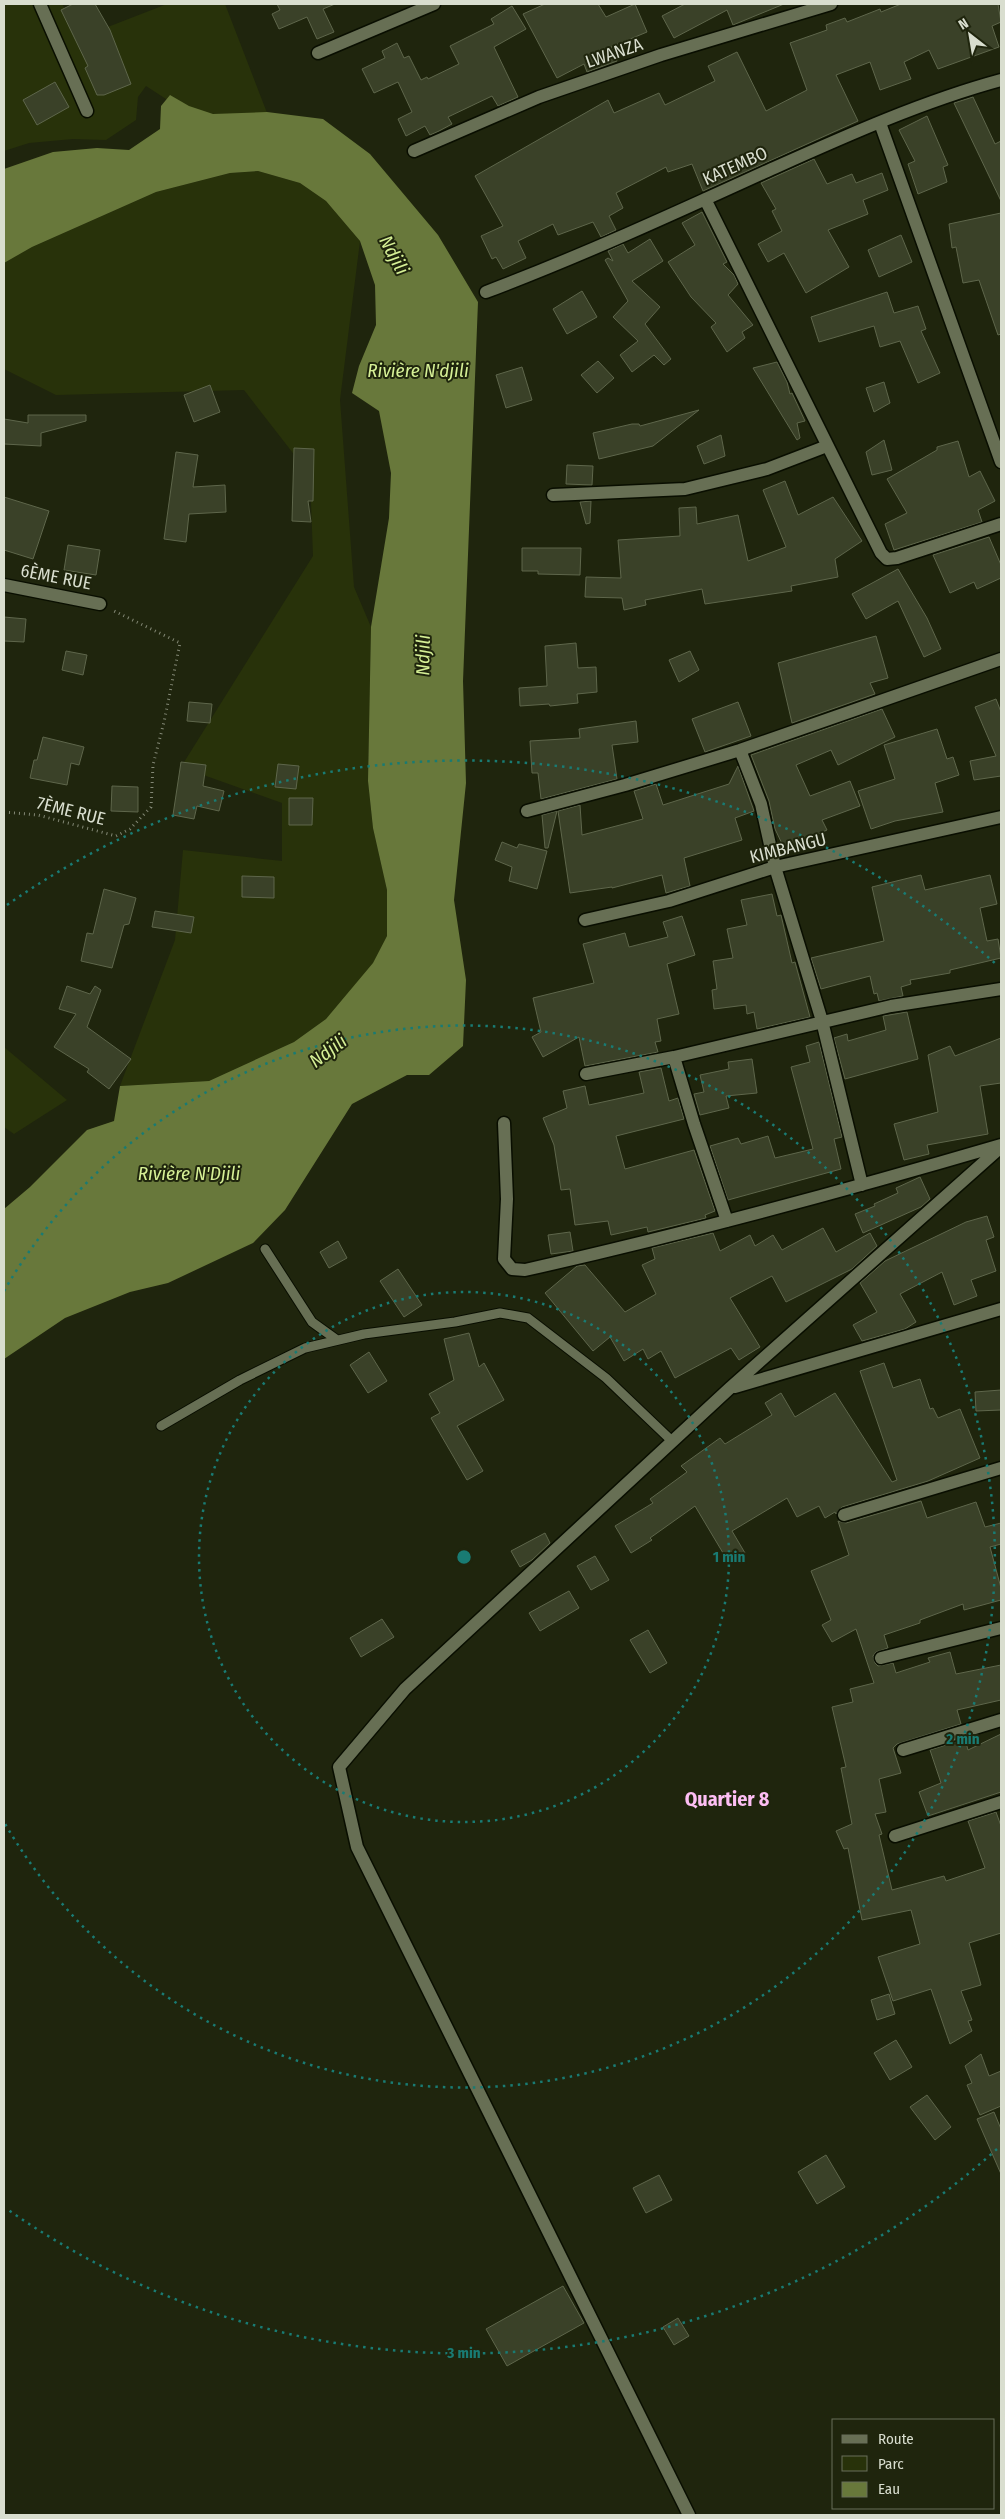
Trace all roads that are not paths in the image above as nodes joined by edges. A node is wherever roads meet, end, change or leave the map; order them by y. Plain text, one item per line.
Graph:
1 (40, 4) edge
2 (434, 4) edge
3 (832, 4) edge
4 (318, 53) dead end
5 (1001, 80) edge
6 (87, 111) dead end
7 (880, 123) junction
8 (414, 151) dead end
9 (705, 199) junction
10 (486, 292) dead end
11 (827, 446) junction
12 (1001, 462) edge
13 (553, 496) dead end
14 (1001, 524) edge
15 (4, 584) edge
16 (100, 604) road end
17 (1001, 659) edge
18 (740, 750) junction
19 (527, 811) dead end
20 (1001, 817) edge
21 (775, 867) junction
22 (585, 920) dead end
23 (1001, 989) edge
24 (822, 1021) junction
25 (674, 1057) junction
26 (586, 1074) dead end
27 (504, 1123) dead end
28 (1001, 1146) edge
29 (862, 1185) junction
30 (727, 1221) junction
31 (265, 1249) dead end
32 (1001, 1309) edge
33 (337, 1340) junction
34 (730, 1388) junction
35 (161, 1426) dead end
36 (673, 1442) junction
37 (1001, 1468) edge
38 (844, 1515) dead end
39 (1001, 1628) edge
40 (881, 1658) dead end
41 (1001, 1720) edge
42 (903, 1750) dead end
43 (1001, 1802) edge
44 (895, 1836) dead end
45 (689, 2515) edge

1 - 6 street
2 - 4 street
3 - 8 street, LWANZA
5 - 7 street, KATEMBO
7 - 9 street, KATEMBO
7 - 12 street
9 - 10 street, KATEMBO
9 - 11 street
11 - 13 street
11 - 14 street
15 - 16 street, 6ÈME RUE
17 - 18 street
18 - 19 street
18 - 21 street
20 - 21 street, KIMBANGU
21 - 22 street, KIMBANGU
21 - 24 street
23 - 24 street
24 - 25 street
24 - 29 street
25 - 26 street
25 - 30 street
27 - 30 street
28 - 29 street
28 - 34 street
29 - 30 street
31 - 33 lane
32 - 34 street
33 - 35 lane
33 - 36 lane
34 - 36 street
36 - 45 street
37 - 38 street
39 - 40 street
41 - 42 street
43 - 44 street

